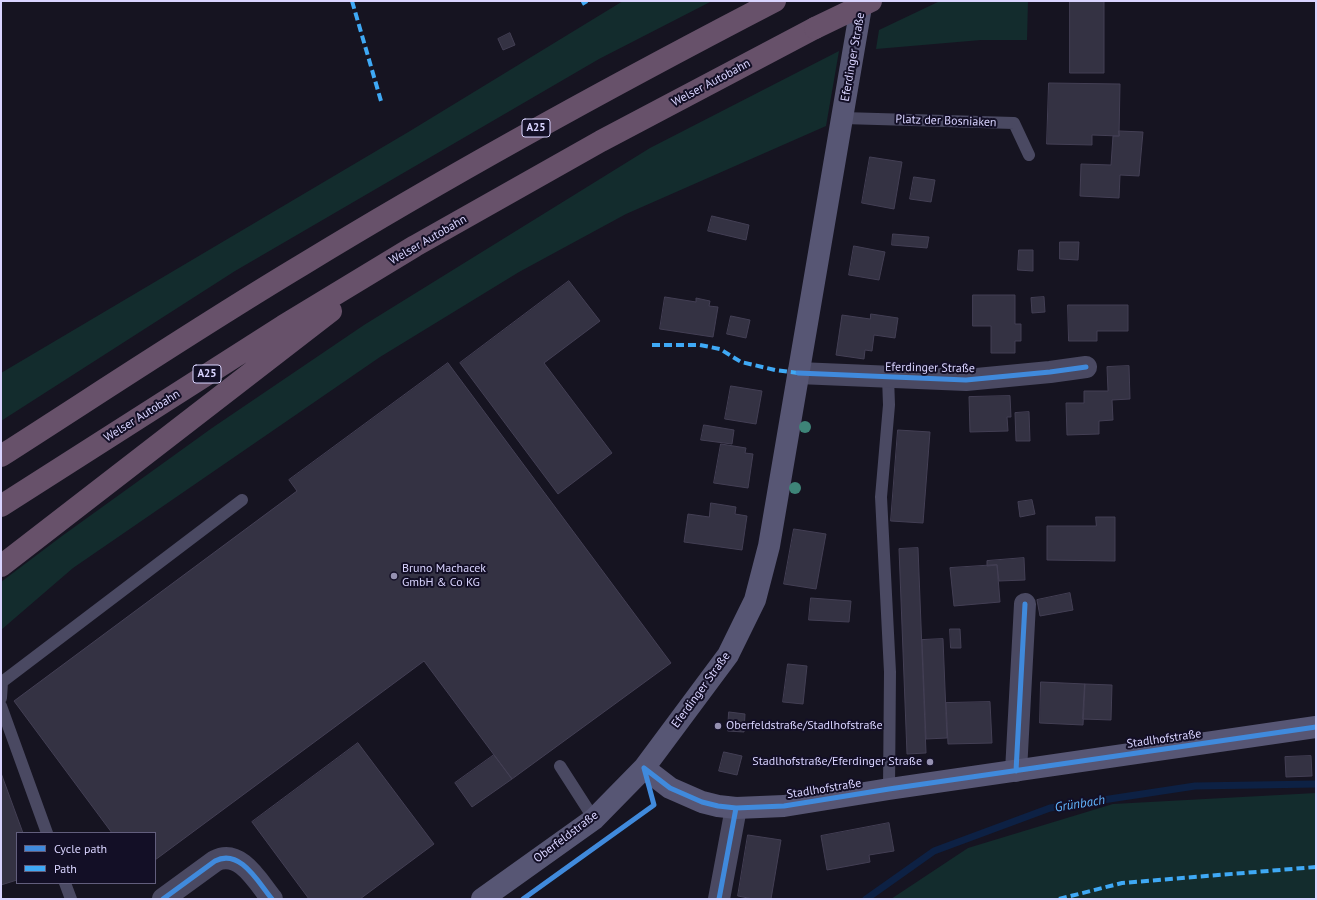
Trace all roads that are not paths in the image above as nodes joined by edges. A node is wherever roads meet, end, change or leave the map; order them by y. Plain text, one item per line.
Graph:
1 (775, 1) edge
2 (862, 1) edge
3 (871, 1) edge
4 (843, 118) junction
5 (1029, 155) dead end
6 (415, 246) junction
7 (1086, 367) dead end
8 (798, 373) junction
9 (888, 377) junction
10 (1, 456) edge
11 (242, 500) dead end
12 (1, 506) edge
13 (1, 566) edge
14 (1024, 604) dead end
15 (1, 698) edge
16 (1, 706) edge
17 (1316, 727) edge
18 (560, 766) dead end
19 (644, 768) junction
20 (1016, 771) junction
21 (890, 788) junction
22 (736, 808) junction
23 (594, 819) junction
24 (47, 832) edge
25 (65, 884) edge
26 (71, 899) edge
27 (163, 899) edge
28 (272, 899) edge
29 (482, 899) edge
30 (719, 899) edge

1 - 10 highway, A25
2 - 4 main road, Eferdinger Straße
3 - 6 highway, Welser Autobahn / A25, bridge
4 - 5 lane, Platz der Bosniaken
4 - 8 main road, Eferdinger Straße
6 - 12 highway, Welser Autobahn / A25
6 - 13 highway
7 - 9 street, Eferdinger Straße
8 - 9 street, Eferdinger Straße
8 - 19 main road, Eferdinger Straße
9 - 21 lane
11 - 15 lane
14 - 20 street
16 - 24 lane
17 - 20 main road, Stadlhofstraße
18 - 23 lane
19 - 22 main road, Stadlhofstraße
19 - 23 main road, Oberfeldstraße
20 - 21 main road, Stadlhofstraße
21 - 22 main road, Stadlhofstraße
22 - 30 street
23 - 29 main road, Oberfeldstraße
25 - 26 lane
27 - 28 street

